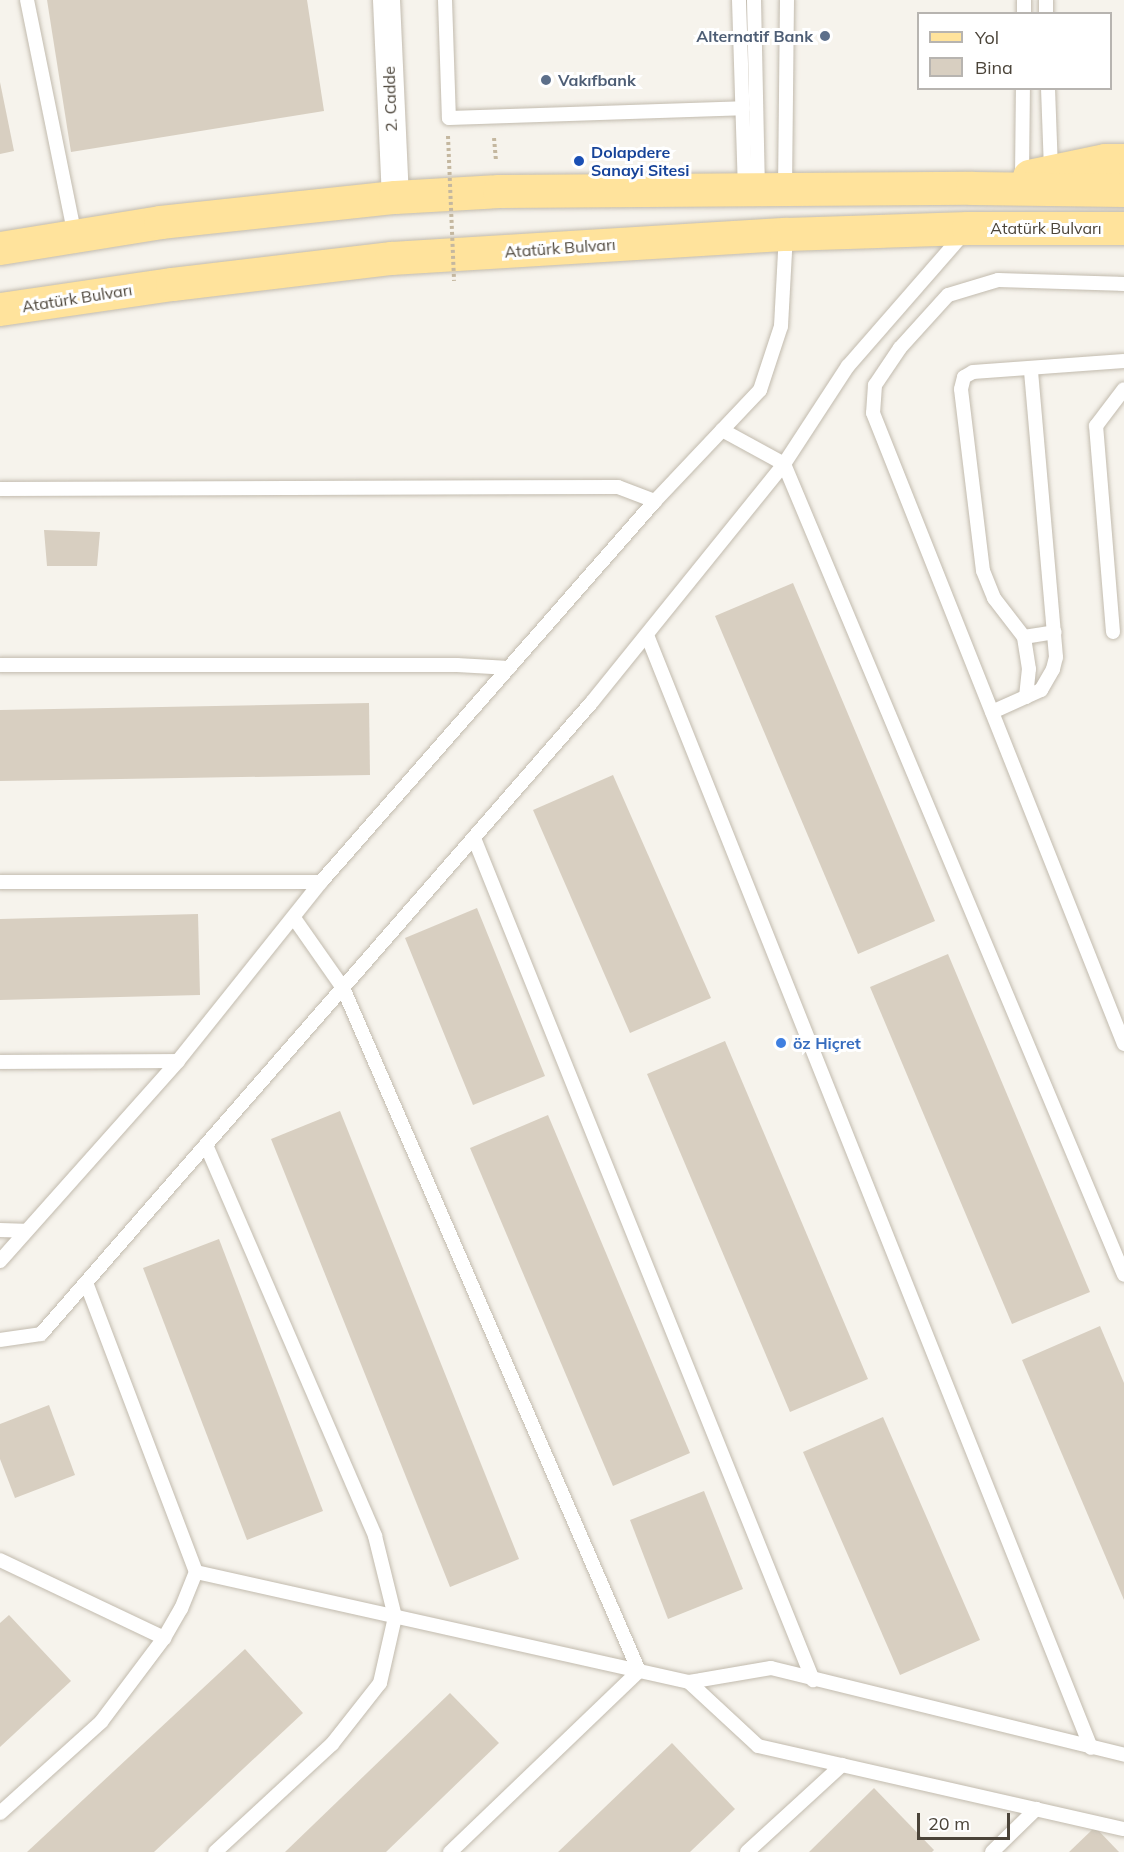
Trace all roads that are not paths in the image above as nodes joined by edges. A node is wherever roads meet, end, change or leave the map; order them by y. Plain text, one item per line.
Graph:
1 (27, 0) edge
2 (386, 0) edge
3 (445, 0) edge
4 (739, 0) edge
5 (754, 0) edge
6 (787, 0) edge
7 (1023, 90) edge
8 (1048, 90) edge
9 (742, 108) junction
10 (1124, 160) edge
11 (1036, 174) junction
12 (972, 188) junction
13 (763, 190) junction
14 (1124, 190) edge
15 (395, 198) junction
16 (1035, 227) junction
17 (968, 228) junction
18 (1124, 228) edge
19 (786, 234) junction
20 (75, 236) junction
21 (1124, 238) edge
22 (0, 248) edge
23 (1124, 284) edge
24 (0, 309) edge
25 (1124, 361) edge
26 (1031, 369) junction
27 (1124, 389) edge
28 (722, 430) junction
29 (784, 464) junction
30 (0, 489) edge
31 (655, 501) junction
32 (1056, 632) junction
33 (1113, 632) dead end
34 (647, 635) junction
35 (1024, 637) junction
36 (0, 665) edge
37 (509, 668) junction
38 (1026, 697) junction
39 (992, 712) junction
40 (474, 838) junction
41 (0, 882) edge
42 (321, 882) junction
43 (294, 918) junction
44 (343, 988) junction
45 (1124, 1044) edge
46 (178, 1061) junction
47 (0, 1062) edge
48 (206, 1144) junction
49 (0, 1230) edge
50 (24, 1231) junction
51 (0, 1261) edge
52 (1124, 1275) edge
53 (86, 1283) junction
54 (0, 1340) edge
55 (0, 1560) edge
56 (196, 1572) junction
57 (395, 1617) junction
58 (164, 1638) junction
59 (639, 1671) junction
60 (813, 1680) junction
61 (689, 1682) junction
62 (1091, 1748) junction
63 (1124, 1755) edge
64 (842, 1765) junction
65 (1036, 1809) junction
66 (0, 1813) edge
67 (1124, 1829) edge
68 (215, 1852) edge
69 (450, 1852) edge
70 (747, 1852) edge
71 (992, 1852) edge

1 - 20 lane
2 - 15 street, 2. Cadde
3 - 9 lane
4 - 9 lane
5 - 13 lane
6 - 13 lane
7 - 11 lane
8 - 11 lane
9 - 13 lane
10 - 11 main road
11 - 12 main road
12 - 13 main road
12 - 14 main road
13 - 15 main road
15 - 20 main road
16 - 17 main road, Atatürk Bulvarı
16 - 18 main road, Atatürk Bulvarı
16 - 21 main road
17 - 19 main road, Atatürk Bulvarı
17 - 29 lane
19 - 24 main road, Atatürk Bulvarı
19 - 28 lane
20 - 22 main road
23 - 39 lane
25 - 26 lane
26 - 32 lane
26 - 35 lane
27 - 33 lane
28 - 29 lane
28 - 31 lane
29 - 34 lane
29 - 52 lane
30 - 31 lane
31 - 37 lane
32 - 35 lane
32 - 38 lane
34 - 40 lane
34 - 62 lane
35 - 38 lane
36 - 37 lane
37 - 42 lane
38 - 39 lane
39 - 45 lane
40 - 44 lane
40 - 60 lane
41 - 42 lane
42 - 43 lane
43 - 44 lane
43 - 46 lane
44 - 48 lane
44 - 59 lane
46 - 47 lane
46 - 50 lane
48 - 53 lane
48 - 57 lane
49 - 50 lane
50 - 51 lane
53 - 54 lane
53 - 56 lane
55 - 58 lane
56 - 57 lane
56 - 58 lane
57 - 59 lane
57 - 68 lane
58 - 66 lane
59 - 61 lane
59 - 69 lane
60 - 61 lane
60 - 62 lane
61 - 64 lane
62 - 63 lane
64 - 65 lane
64 - 70 lane
65 - 67 lane
65 - 71 lane

